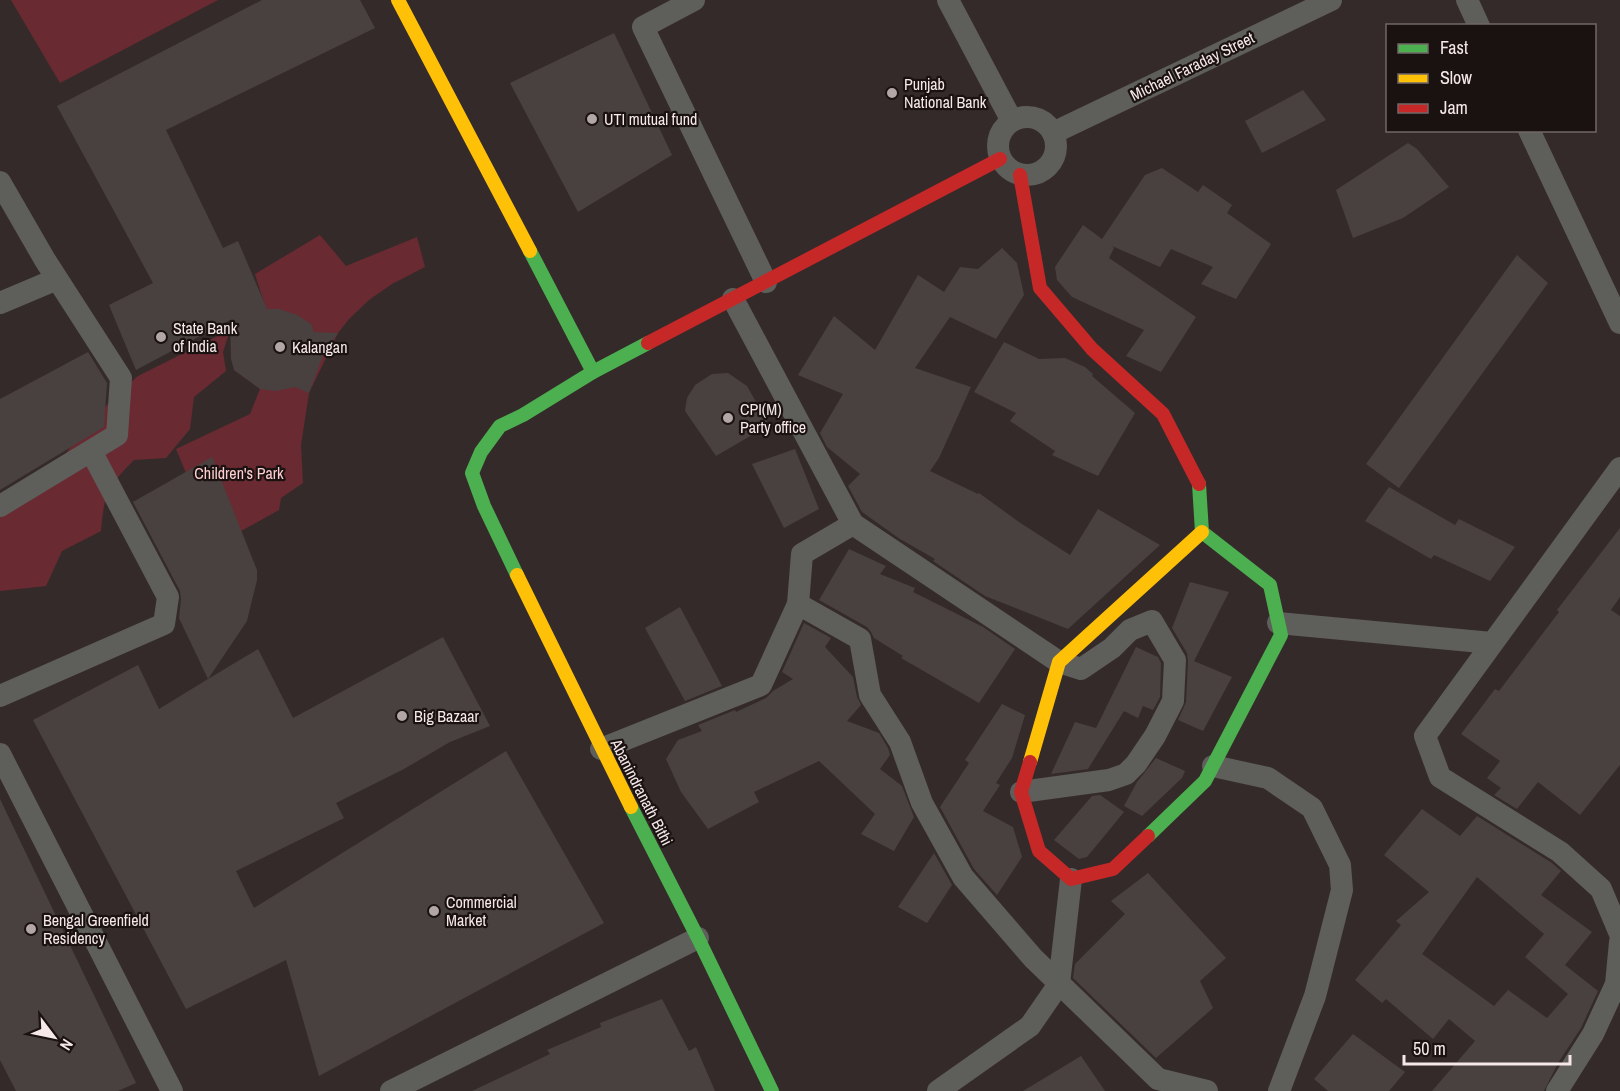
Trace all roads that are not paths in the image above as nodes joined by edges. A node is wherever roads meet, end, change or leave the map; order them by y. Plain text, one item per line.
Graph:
1 (398, 0) edge
2 (694, 0) edge
3 (948, 0) edge
4 (1331, 0) edge
5 (1467, 0) edge
6 (1478, 24) edge
7 (1012, 121) junction
8 (1530, 132) edge
9 (1053, 133) junction
10 (1000, 159) junction
11 (1020, 175) junction
12 (0, 182) edge
13 (57, 279) junction
14 (766, 282) junction
15 (733, 299) junction
16 (0, 303) edge
17 (1620, 323) edge
18 (593, 372) junction
19 (91, 451) junction
20 (1620, 468) edge
21 (0, 506) edge
22 (853, 524) junction
23 (1202, 532) junction
24 (798, 604) junction
25 (1278, 623) junction
26 (1492, 643) junction
27 (1059, 662) junction
28 (0, 696) edge
29 (601, 749) junction
30 (0, 754) edge
31 (1213, 766) junction
32 (1021, 792) junction
33 (1071, 879) junction
34 (1620, 934) edge
35 (698, 938) junction
36 (1620, 942) edge
37 (1059, 984) junction
38 (172, 1091) edge
39 (391, 1091) edge
40 (772, 1091) edge
41 (938, 1091) edge
42 (1207, 1091) edge
43 (1279, 1091) edge
44 (1557, 1091) edge

1 - 18 street
2 - 14 street
3 - 7 street
4 - 9 street, Michael Faraday Street
5 - 6 street
7 - 9 street
7 - 10 street
8 - 17 street
9 - 11 street
10 - 11 street
10 - 14 street
11 - 23 street
12 - 13 street
13 - 16 street
13 - 19 street
14 - 15 street
15 - 18 street
15 - 22 street
18 - 29 street, Abanindranath Bithi
19 - 21 street
19 - 28 street
20 - 26 street
22 - 24 street
22 - 27 street
23 - 25 street
23 - 27 street
24 - 29 street
24 - 37 street
25 - 26 street
25 - 31 street
26 - 34 street
27 - 32 street
27 - 32 street
29 - 35 street, Abanindranath Bithi
30 - 38 street
31 - 33 street
31 - 43 street
32 - 33 street
33 - 37 street
35 - 39 street
35 - 40 street, Abanindranath Bithi
36 - 44 street
37 - 41 street
37 - 42 street

